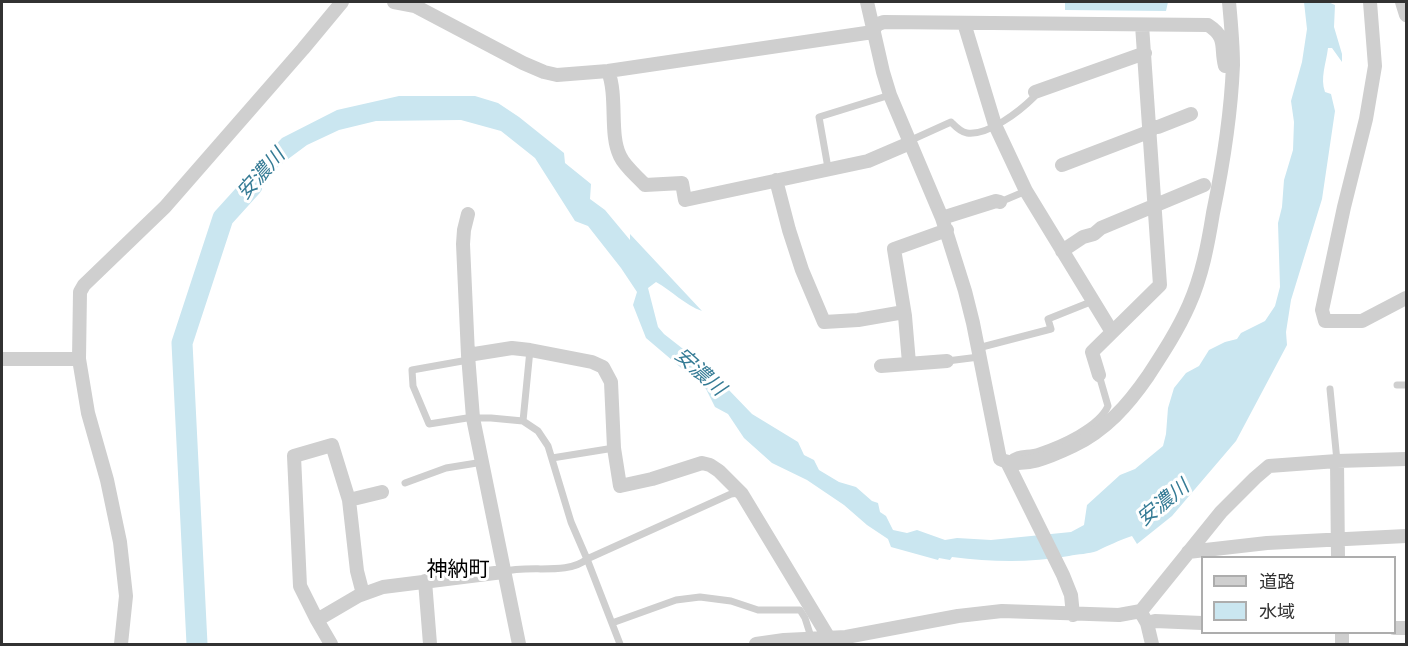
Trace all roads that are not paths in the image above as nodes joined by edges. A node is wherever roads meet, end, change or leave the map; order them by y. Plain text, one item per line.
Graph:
1 (342, 2) edge
2 (394, 2) edge
3 (867, 2) edge
4 (1229, 2) edge
5 (1370, 2) edge
6 (1402, 2) edge
7 (1407, 15) edge
8 (964, 23) junction
9 (1142, 25) junction
10 (873, 31) junction
11 (1145, 53) junction
12 (608, 71) junction
13 (1232, 79) junction
14 (1035, 92) joint
15 (890, 94) junction
16 (1191, 114) dead end
17 (995, 125) junction
18 (1151, 129) junction
19 (909, 142) junction
20 (1062, 165) dead end
21 (828, 168) junction
22 (776, 180) junction
23 (1204, 185) dead end
24 (1026, 191) junction
25 (1000, 202) joint
26 (1155, 205) junction
27 (468, 214) dead end
28 (945, 224) junction
29 (1062, 251) junction
30 (1407, 298) edge
31 (1092, 301) junction
32 (904, 312) junction
33 (1112, 332) junction
34 (530, 350) junction
35 (978, 353) junction
36 (468, 358) junction
37 (2, 359) edge
38 (79, 359) junction
39 (946, 361) joint
40 (909, 363) junction
41 (881, 366) dead end
42 (1099, 375) joint
43 (1397, 385) dead end
44 (1407, 385) edge
45 (1330, 388) dead end
46 (473, 418) junction
47 (523, 422) junction
48 (614, 448) junction
49 (552, 458) junction
50 (1407, 459) edge
51 (1337, 461) junction
52 (483, 462) junction
53 (1007, 462) junction
54 (405, 483) dead end
55 (382, 492) dead end
56 (740, 493) junction
57 (349, 500) junction
58 (1407, 536) edge
59 (1337, 539) junction
60 (1188, 552) junction
61 (1338, 556) edge
62 (587, 559) junction
63 (503, 572) junction
64 (425, 580) junction
65 (363, 594) junction
66 (1074, 615) junction
67 (1144, 617) junction
68 (317, 620) junction
69 (612, 623) junction
70 (1201, 623) edge
71 (811, 638) junction
72 (829, 638) junction
73 (777, 643) edge
74 (121, 645) edge
75 (331, 645) edge
76 (430, 645) edge
77 (519, 645) edge
78 (620, 645) edge
79 (756, 645) edge
80 (1152, 645) edge

1 - 38 street
2 - 12 street
3 - 10 street
4 - 13 street
5 - 30 street
6 - 7 street
8 - 9 street
8 - 10 street
8 - 17 street
9 - 11 street
9 - 13 street
10 - 12 street
10 - 15 street
11 - 14 street
11 - 18 street
12 - 22 street
13 - 53 street
14 - 17 lane
15 - 19 street
15 - 21 lane
16 - 18 street
17 - 19 lane
17 - 24 street
18 - 20 street
18 - 26 street
19 - 21 street
19 - 28 street
21 - 22 street
22 - 32 street
23 - 26 street
24 - 25 lane
24 - 29 street
25 - 28 street
26 - 29 street
26 - 33 street
27 - 36 street
28 - 32 street
28 - 35 street
29 - 31 street
31 - 33 street
31 - 35 lane
32 - 40 street
33 - 42 street
34 - 36 street
34 - 47 lane
34 - 48 street
35 - 39 lane
35 - 53 street
36 - 46 street
36 - 46 lane
37 - 38 street
38 - 74 street
39 - 40 street
40 - 41 street
42 - 53 lane
43 - 44 lane
45 - 51 lane
46 - 47 lane
46 - 52 street
47 - 49 lane
48 - 49 lane
48 - 56 street
49 - 62 lane
50 - 51 street
51 - 59 street
51 - 60 street
52 - 54 lane
52 - 63 street
53 - 66 street
55 - 57 street
56 - 62 lane
56 - 72 street
57 - 65 street
57 - 68 street
58 - 59 street
59 - 60 street
59 - 61 street
60 - 67 street
62 - 63 lane
62 - 69 lane
63 - 64 street
63 - 77 street
64 - 65 street
64 - 76 street
65 - 68 street
66 - 67 street
66 - 72 street
67 - 70 street
67 - 80 street
68 - 75 street
69 - 71 lane
69 - 78 lane
71 - 72 street
71 - 73 street
73 - 79 street

